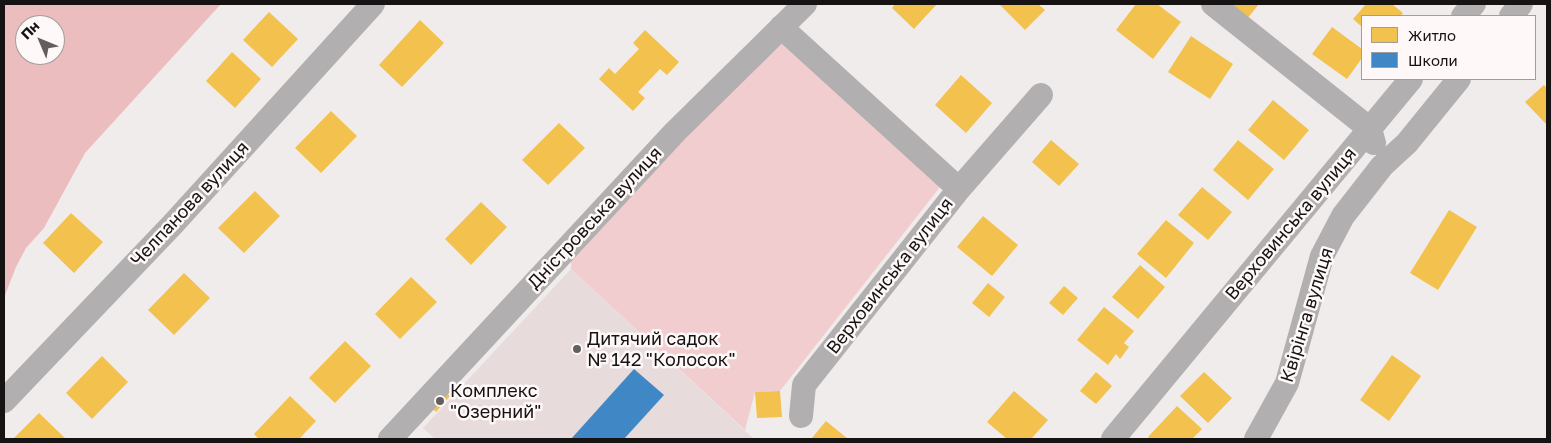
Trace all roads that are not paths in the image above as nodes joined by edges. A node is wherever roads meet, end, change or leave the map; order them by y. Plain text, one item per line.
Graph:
1 (373, 4) edge
2 (805, 4) edge
3 (1213, 4) edge
4 (1474, 4) edge
5 (1521, 4) edge
6 (1464, 15) edge
7 (1512, 15) edge
8 (781, 28) junction
9 (1410, 80) edge
10 (1459, 80) edge
11 (1041, 95) dead end
12 (1370, 129) junction
13 (1382, 166) junction
14 (959, 189) junction
15 (4, 401) edge
16 (801, 416) dead end
17 (392, 438) edge
18 (1113, 439) edge
19 (1256, 439) edge

1 - 15 street, Челпанова вулиця
2 - 8 street, Дністровська вулиця
3 - 12 street
4 - 6 street
5 - 7 street
8 - 14 street, Верховинська вулиця
8 - 17 street, Дністровська вулиця
9 - 12 street, Верховинська вулиця
10 - 13 street, Квірінга вулиця
11 - 14 street
12 - 13 street
12 - 18 street, Верховинська вулиця
13 - 19 street, Квірінга вулиця
14 - 16 street, Верховинська вулиця

